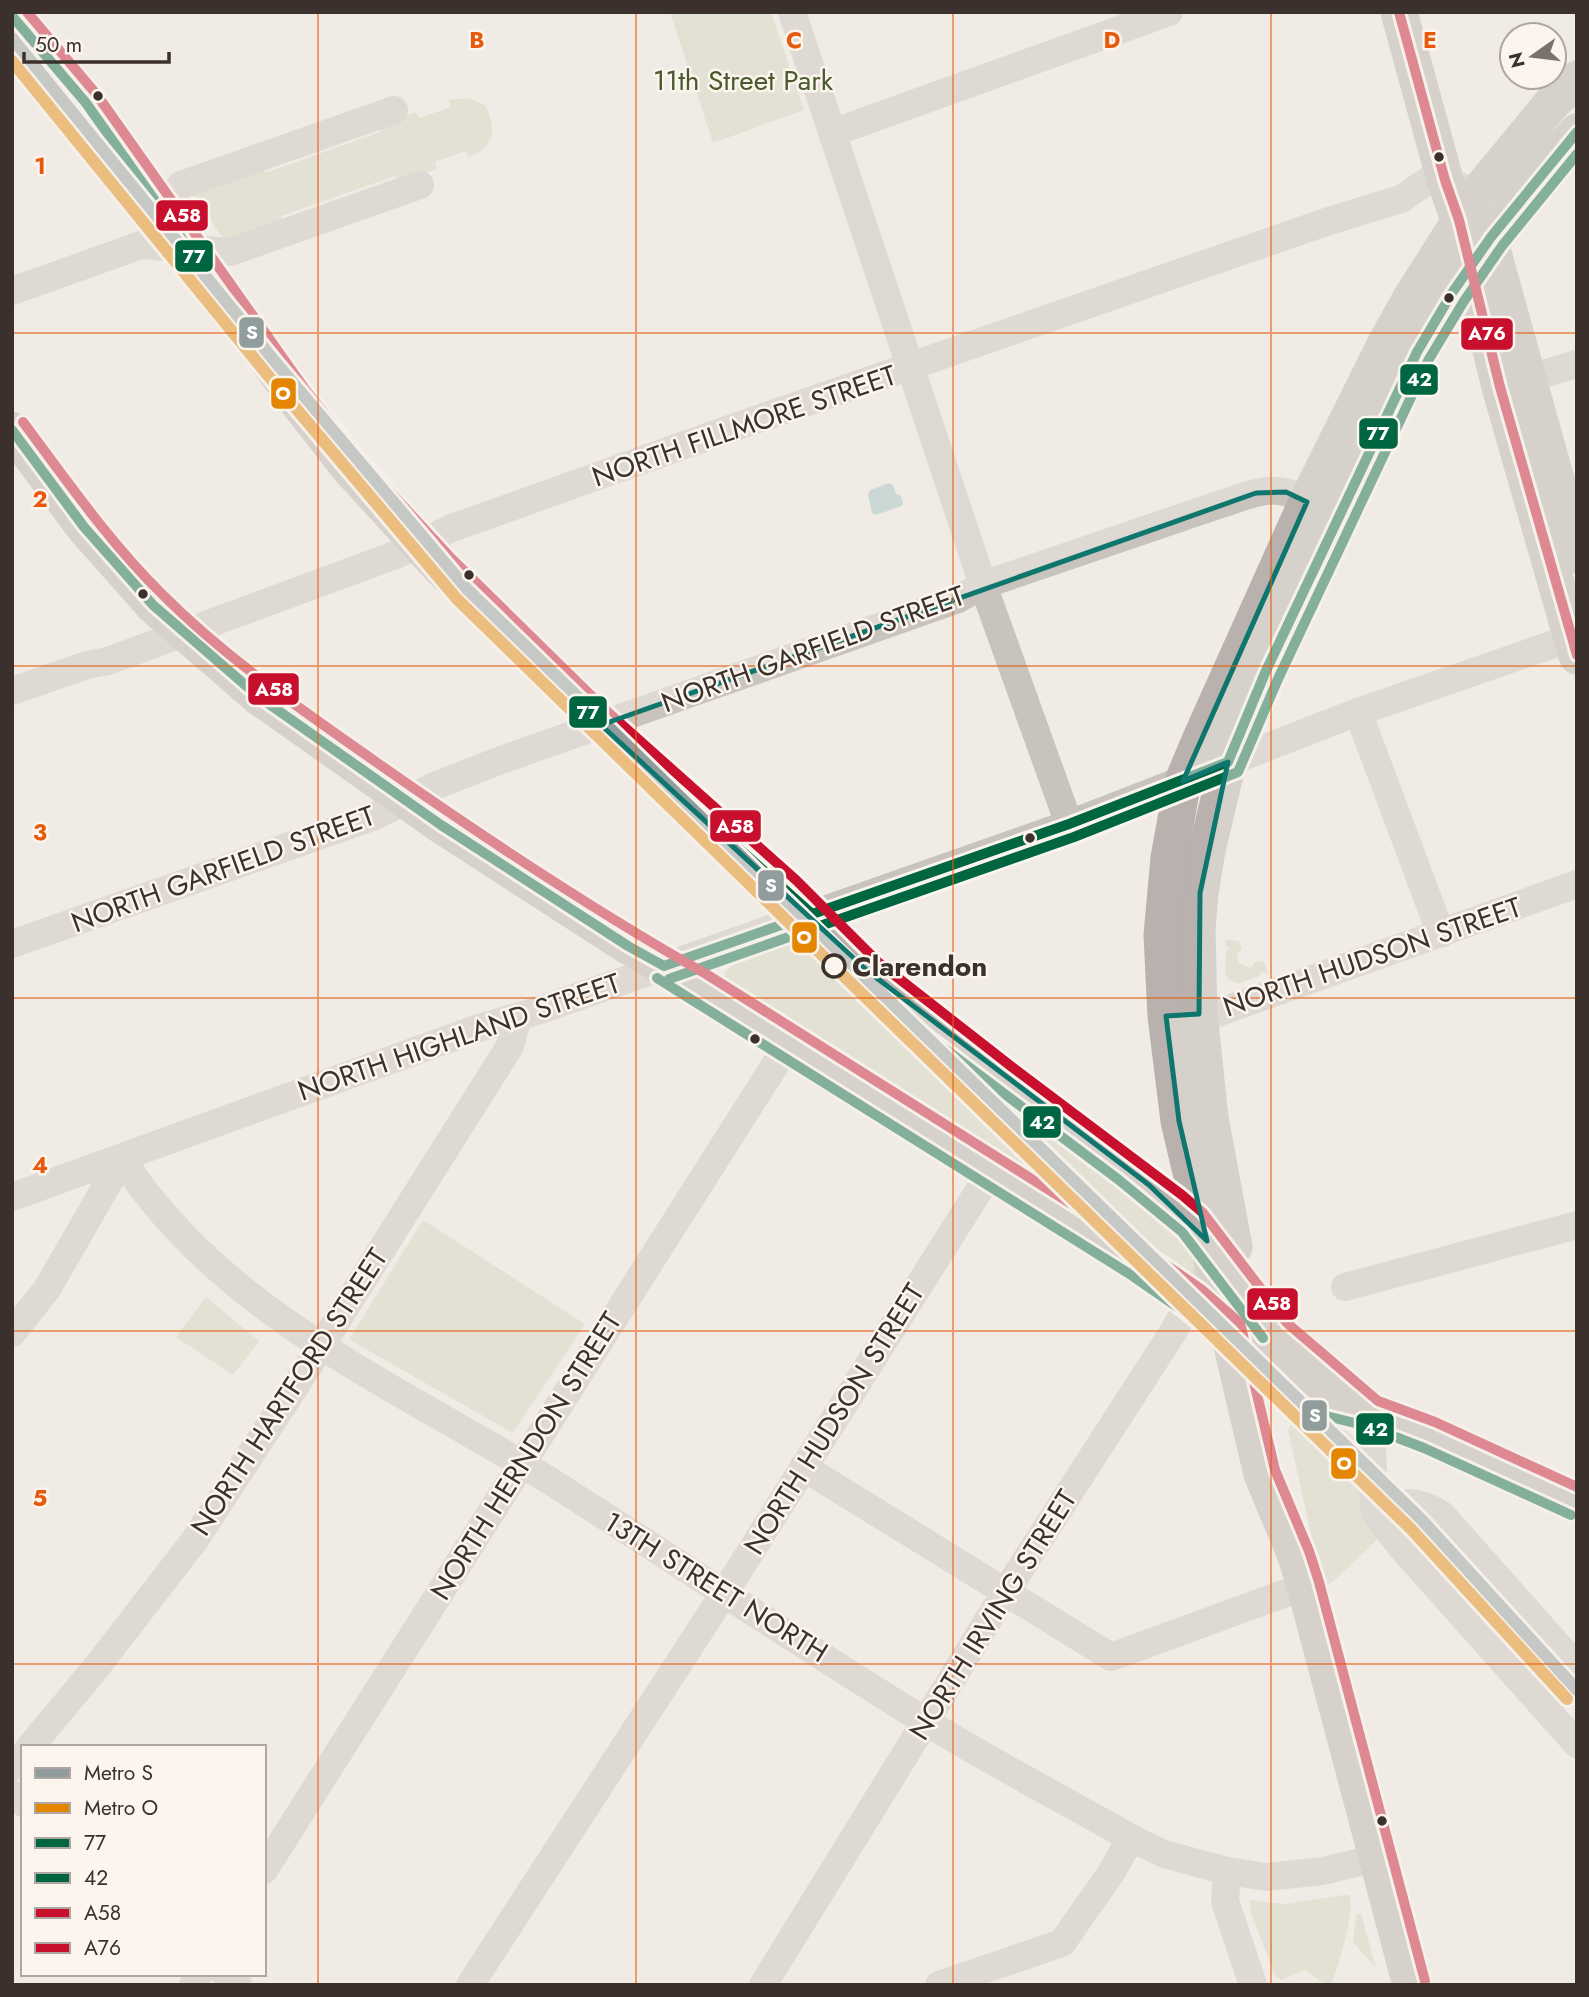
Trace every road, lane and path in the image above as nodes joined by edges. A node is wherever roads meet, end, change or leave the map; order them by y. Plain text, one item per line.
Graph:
1 (792, 12) edge
2 (1169, 12) edge
3 (1399, 12) edge
4 (1424, 12) edge
5 (12, 16) edge
6 (1577, 79) edge
7 (394, 110) dead end
8 (1577, 132) edge
9 (832, 133) junction
10 (420, 184) dead end
11 (162, 210) junction
12 (1468, 220) junction
13 (141, 245) junction
14 (191, 250) junction
15 (12, 291) edge
16 (1577, 364) edge
17 (911, 368) junction
18 (1514, 382) junction
19 (12, 430) edge
20 (1307, 502) junction
21 (1341, 514) junction
22 (419, 545) junction
23 (1577, 555) edge
24 (983, 585) junction
25 (183, 633) junction
26 (1575, 643) edge
27 (12, 691) edge
28 (1358, 712) junction
29 (601, 725) junction
30 (1228, 762) junction
31 (1183, 781) junction
32 (406, 800) junction
33 (1069, 824) junction
34 (1577, 884) edge
35 (812, 914) junction
36 (1441, 934) junction
37 (12, 944) edge
38 (664, 966) junction
39 (1182, 1015) junction
40 (513, 1018) junction
41 (789, 1043) junction
42 (122, 1159) junction
43 (992, 1170) junction
44 (12, 1197) edge
45 (1577, 1225) edge
46 (1208, 1241) junction
47 (1345, 1287) dead end
48 (1244, 1291) junction
49 (1192, 1300) junction
50 (1228, 1330) junction
51 (12, 1333) edge
52 (320, 1346) junction
53 (1258, 1356) junction
54 (1371, 1413) junction
55 (521, 1464) junction
56 (803, 1467) junction
57 (1577, 1502) edge
58 (1392, 1534) junction
59 (1300, 1571) junction
60 (1006, 1591) junction
61 (725, 1592) junction
62 (1577, 1667) edge
63 (925, 1721) junction
64 (1577, 1744) edge
65 (32, 1745) edge
66 (1131, 1838) junction
67 (1377, 1858) junction
68 (266, 1867) edge
69 (1227, 1871) junction
70 (957, 1982) edge
71 (470, 1985) edge
72 (763, 1985) edge
73 (1253, 1985) edge
74 (1411, 1985) edge

1 - 9 street
2 - 9 street
3 - 12 main road
4 - 12 main road
5 - 11 main road
6 - 12 main road
7 - 11 street
8 - 12 main road
9 - 17 street
10 - 14 street
11 - 13 street
11 - 14 main road
12 - 17 street, NORTH FILLMORE STREET
12 - 18 main road
12 - 20 main road
12 - 21 main road
13 - 14 street
13 - 15 street
14 - 22 main road
16 - 18 street
17 - 22 street, NORTH FILLMORE STREET
17 - 24 street
18 - 23 main road
18 - 26 main road
19 - 25 main road
20 - 21 street, NORTH GARFIELD STREET
20 - 24 street, NORTH GARFIELD STREET
20 - 31 main road
21 - 30 main road
22 - 25 street, NORTH FILLMORE STREET
22 - 29 main road
24 - 29 street, NORTH GARFIELD STREET
24 - 33 street
25 - 27 street, NORTH FILLMORE STREET
25 - 32 main road
26 - 28 street, NORTH HIGHLAND STREET
28 - 30 street, NORTH HIGHLAND STREET
28 - 36 street
29 - 32 street, NORTH GARFIELD STREET
29 - 35 main road
30 - 31 street, NORTH HIGHLAND STREET
30 - 39 main road
31 - 33 street, NORTH HIGHLAND STREET
31 - 39 main road
32 - 37 street, NORTH GARFIELD STREET
32 - 38 main road
33 - 35 street, NORTH HIGHLAND STREET
34 - 36 street, NORTH HUDSON STREET
35 - 38 street, NORTH HIGHLAND STREET
35 - 46 main road
36 - 39 street, NORTH HUDSON STREET
38 - 40 street, NORTH HIGHLAND STREET
38 - 41 main road
39 - 46 main road
39 - 48 main road
40 - 42 street, NORTH HIGHLAND STREET
40 - 52 street, NORTH HARTFORD STREET
41 - 43 main road
41 - 55 street, NORTH HERNDON STREET
42 - 44 street, NORTH HIGHLAND STREET
42 - 51 street
42 - 52 street, 13TH STREET NORTH
43 - 49 main road
43 - 56 street, NORTH HUDSON STREET
45 - 47 street
46 - 48 main road
46 - 49 street, NORTH IRVING STREET
46 - 50 main road
48 - 53 main road
48 - 54 main road
49 - 50 main road
49 - 60 street, NORTH IRVING STREET
50 - 53 main road
50 - 59 main road
52 - 55 street, 13TH STREET NORTH
52 - 65 street, NORTH HARTFORD STREET
53 - 54 main road
53 - 59 main road
54 - 57 main road
54 - 58 street
55 - 61 street, 13TH STREET NORTH
55 - 68 street, NORTH HERNDON STREET
56 - 60 street
56 - 61 street, NORTH HUDSON STREET
58 - 62 street
58 - 64 street
59 - 60 street
59 - 67 main road
60 - 63 street, NORTH IRVING STREET
61 - 63 street, 13TH STREET NORTH
61 - 71 street, NORTH HUDSON STREET
63 - 66 street, 13TH STREET NORTH
63 - 72 street, NORTH IRVING STREET
66 - 69 street, 13TH STREET NORTH
66 - 70 street
67 - 69 street, 13TH STREET NORTH
67 - 74 main road
69 - 73 street

